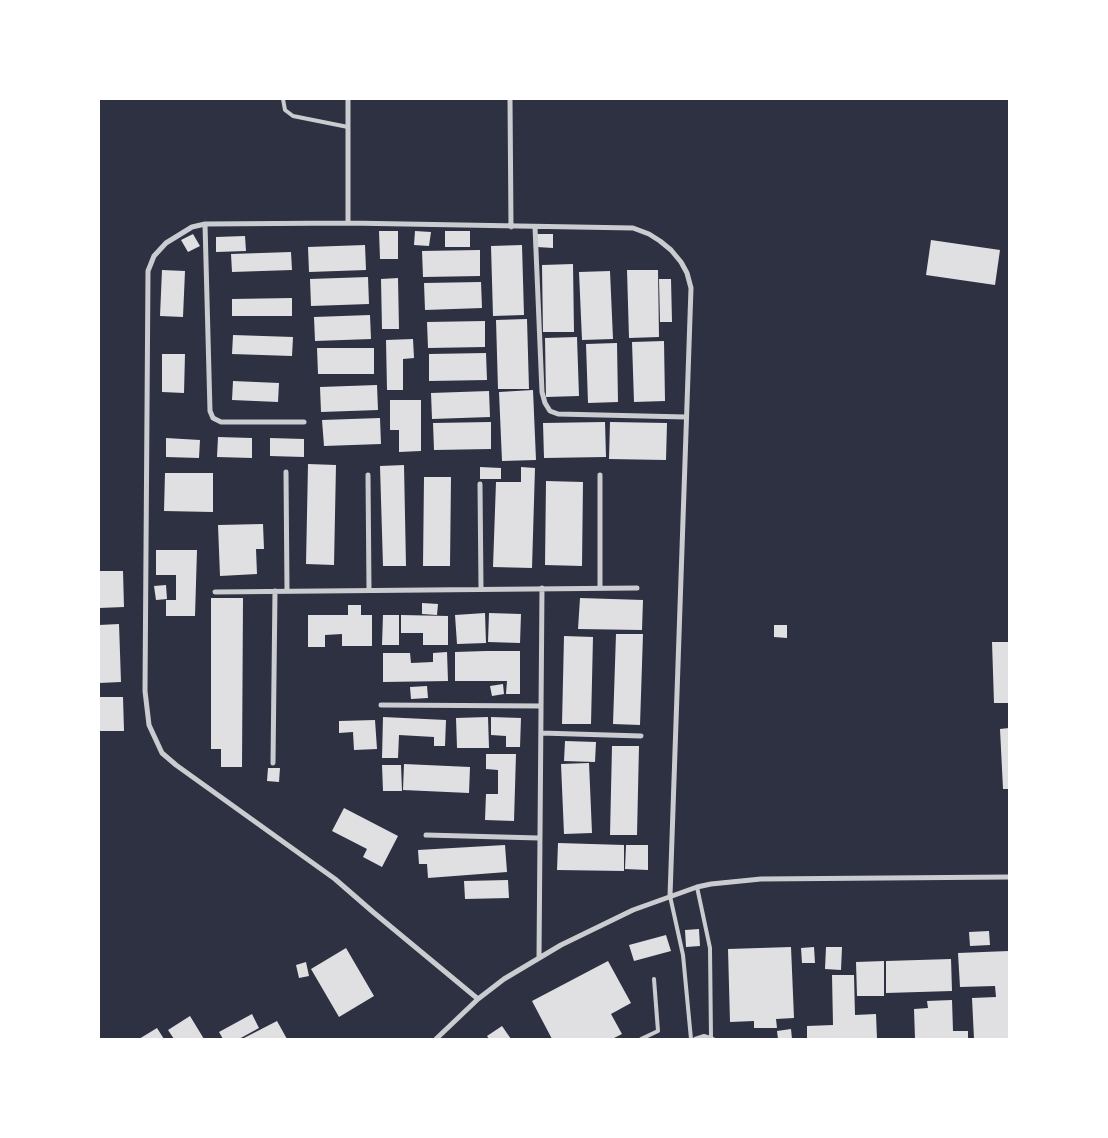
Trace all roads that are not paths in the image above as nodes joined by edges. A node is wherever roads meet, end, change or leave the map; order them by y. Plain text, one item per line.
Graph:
1 (283, 99) edge
2 (348, 99) edge
3 (510, 99) edge
4 (348, 127) junction
5 (348, 223) junction
6 (206, 224) junction
7 (511, 227) junction
8 (535, 227) junction
9 (686, 417) junction
10 (304, 422) dead end
11 (286, 472) dead end
12 (368, 475) dead end
13 (600, 475) dead end
14 (480, 484) dead end
15 (542, 588) junction
16 (600, 588) junction
17 (637, 588) dead end
18 (481, 589) junction
19 (369, 590) junction
20 (274, 591) junction
21 (287, 591) junction
22 (215, 592) dead end
23 (381, 704) dead end
24 (541, 706) junction
25 (541, 733) junction
26 (641, 736) dead end
27 (273, 763) dead end
28 (426, 835) dead end
29 (539, 838) junction
30 (1009, 877) edge
31 (697, 887) junction
32 (670, 896) junction
33 (539, 958) junction
34 (654, 979) dead end
35 (478, 999) junction
36 (712, 1038) edge
37 (436, 1039) edge
38 (641, 1039) edge
39 (691, 1039) edge
40 (695, 1039) edge

1 - 4 lane
2 - 4 street
3 - 7 street
4 - 5 street
5 - 6 street
5 - 7 street
6 - 10 street
6 - 35 street
7 - 8 street
8 - 9 street
8 - 9 street
9 - 32 street
11 - 21 street
12 - 19 street
13 - 16 street
14 - 18 street
15 - 16 street
15 - 18 street
15 - 24 street
16 - 17 street
18 - 19 street
19 - 21 street
20 - 21 street
20 - 22 street
20 - 27 street
23 - 24 street
24 - 25 street
25 - 26 street
25 - 29 street
28 - 29 street
29 - 33 street
30 - 31 street
31 - 32 street
31 - 36 lane
32 - 33 street
32 - 39 lane
33 - 35 street
34 - 38 lane
35 - 37 street
36 - 40 lane

